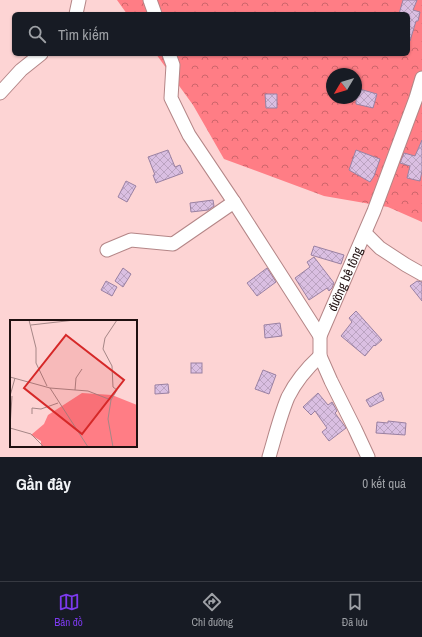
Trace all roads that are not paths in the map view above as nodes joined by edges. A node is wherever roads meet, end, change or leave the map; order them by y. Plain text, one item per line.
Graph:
1 (78, 0) edge
2 (150, 0) edge
3 (76, 12) edge
4 (154, 12) edge
5 (38, 56) edge
6 (170, 56) edge
7 (422, 78) edge
8 (0, 93) edge
9 (234, 202) junction
10 (365, 233) junction
11 (107, 250) dead end
12 (422, 274) edge
13 (320, 336) junction
14 (320, 356) junction
15 (269, 457) edge
16 (368, 457) edge

1 - 3 street
2 - 4 street
5 - 8 street
6 - 9 street
7 - 10 street, đường bê tông
9 - 11 street
9 - 13 street
10 - 12 street
10 - 13 street, đường bê tông
13 - 14 street, đường bê tông
14 - 15 street
14 - 16 street, đường bê tông

